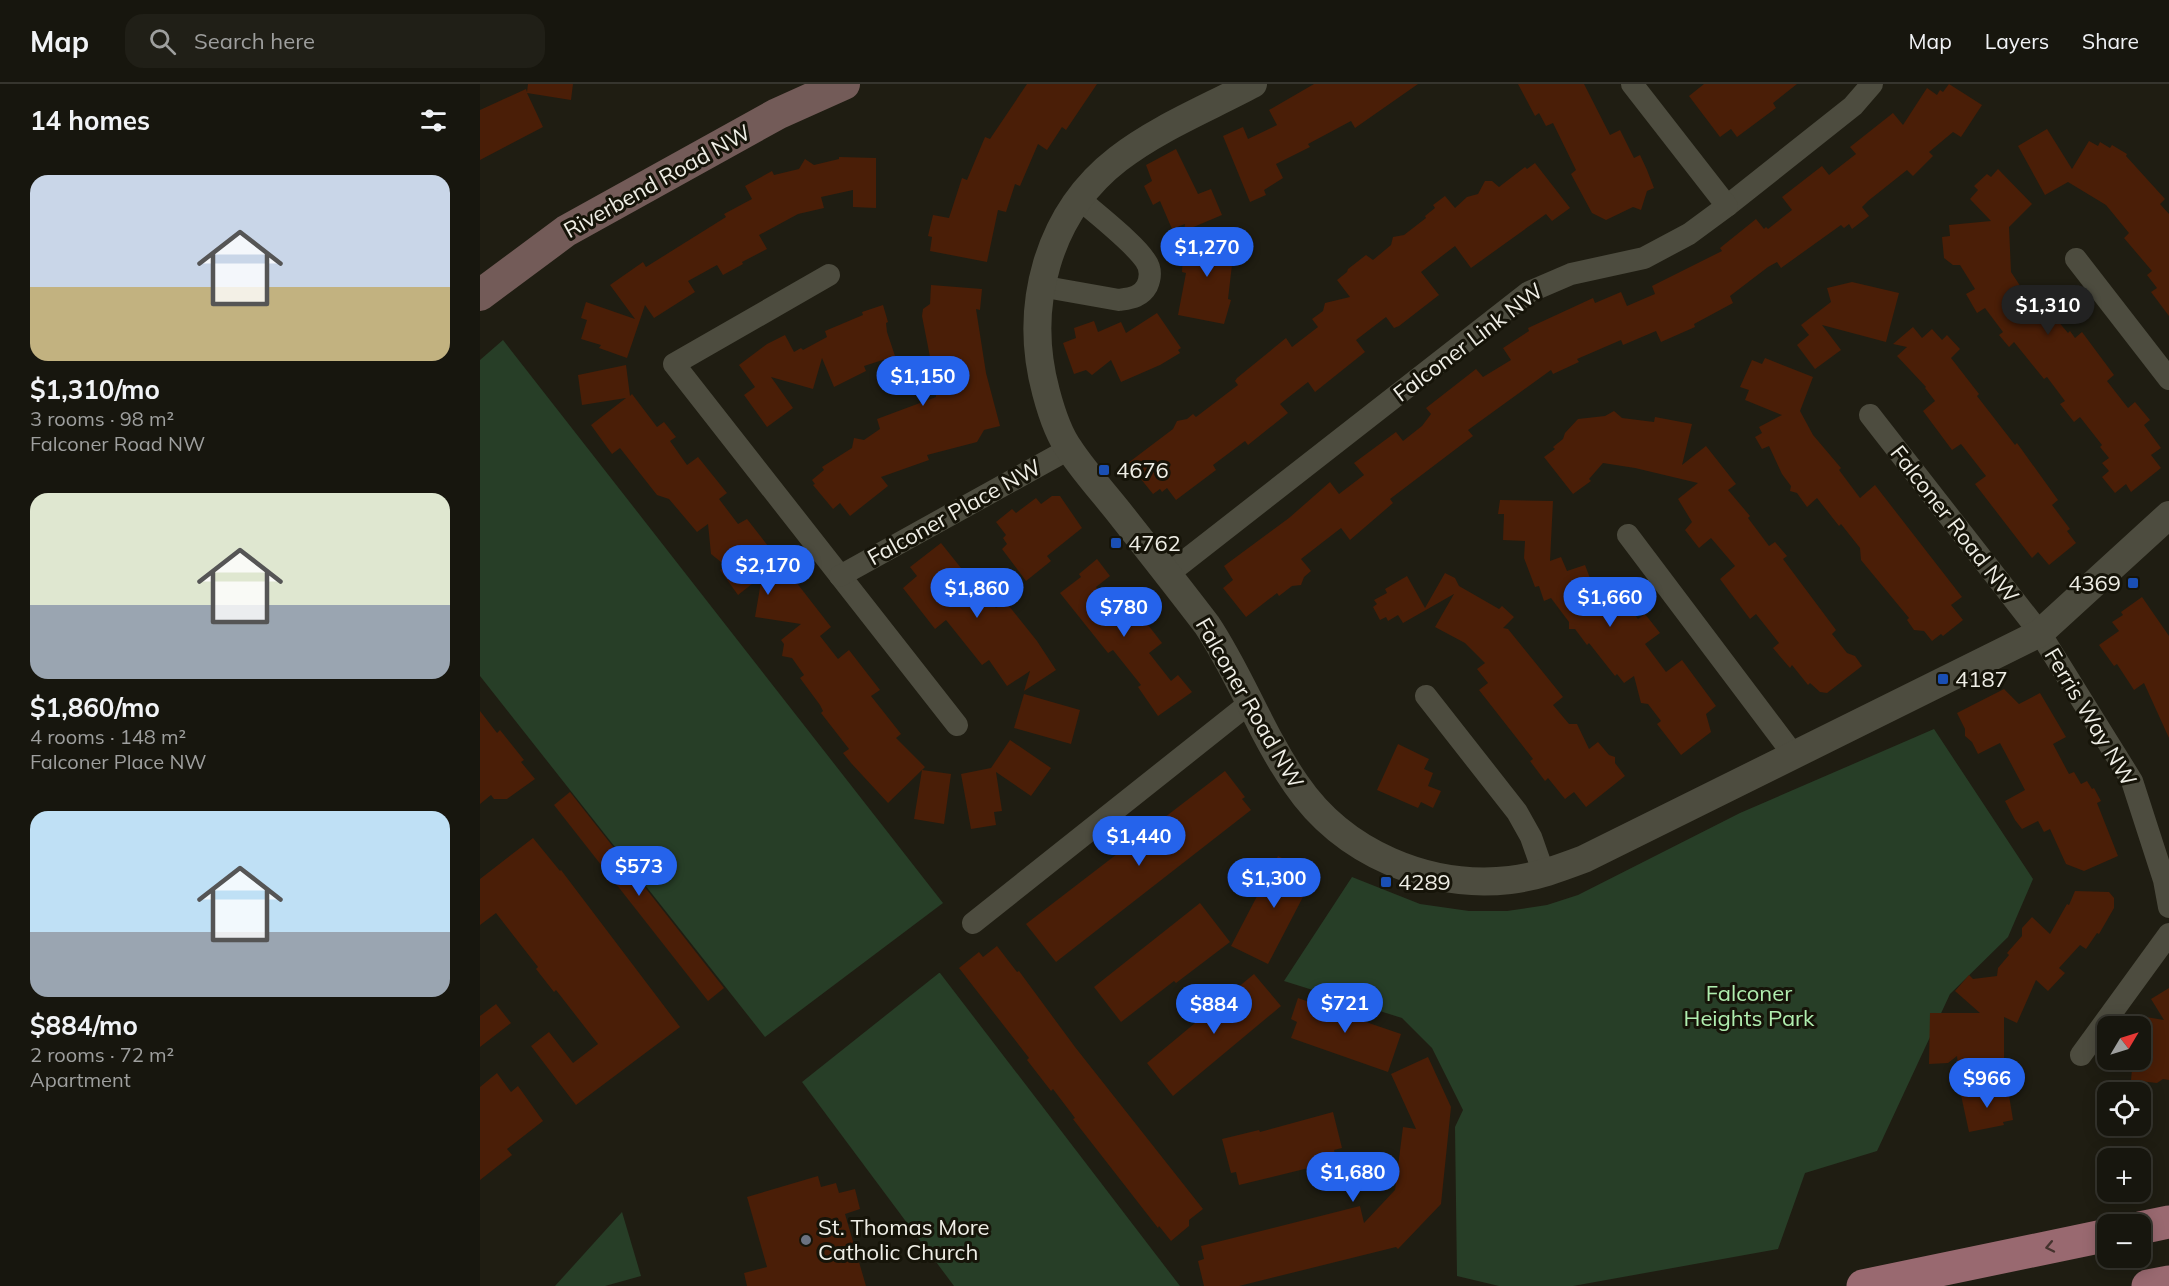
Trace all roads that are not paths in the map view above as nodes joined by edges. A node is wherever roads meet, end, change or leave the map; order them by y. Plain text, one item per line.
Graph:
1 (844, 84) edge
2 (1253, 84) edge
3 (1632, 84) edge
4 (1872, 84) edge
5 (1080, 199) junction
6 (1727, 206) junction
7 (2076, 259) dead end
8 (829, 275) dead end
9 (1040, 286) junction
10 (480, 295) edge
11 (2169, 379) edge
12 (1870, 415) dead end
13 (1069, 449) junction
14 (2169, 515) edge
15 (1628, 534) dead end
16 (1168, 574) junction
17 (840, 576) junction
18 (2040, 633) junction
19 (1426, 696) dead end
20 (1251, 702) junction
21 (957, 725) dead end
22 (1793, 754) junction
23 (1544, 874) junction
24 (2169, 907) edge
25 (973, 923) dead end
26 (2169, 934) edge
27 (2081, 1055) dead end
28 (2169, 1222) edge
29 (2151, 1226) edge
30 (2097, 1237) edge
31 (2169, 1282) edge
32 (1863, 1286) edge
33 (2148, 1286) edge

1 - 10 main road, Riverbend Road NW
2 - 5 street, Falconer Road NW
3 - 6 street
4 - 6 street, Falconer Link NW
5 - 9 street, Falconer Road NW
5 - 9 street
6 - 16 street, Falconer Link NW
7 - 11 street
8 - 17 street, Falconer Place NW
9 - 13 street, Falconer Road NW
12 - 18 street, Falconer Road NW
13 - 16 street, Falconer Road NW
13 - 17 street, Falconer Place NW
14 - 18 street, Falconer Road NW
15 - 22 street
16 - 20 street, Falconer Road NW
17 - 21 street, Falconer Place NW
18 - 22 street, Falconer Road NW
18 - 24 street, Ferris Way NW
19 - 23 street
20 - 23 street, Falconer Road NW
20 - 25 street
22 - 23 street, Falconer Road NW
26 - 27 street
28 - 29 main road
30 -> 32 main road
31 - 33 main road

